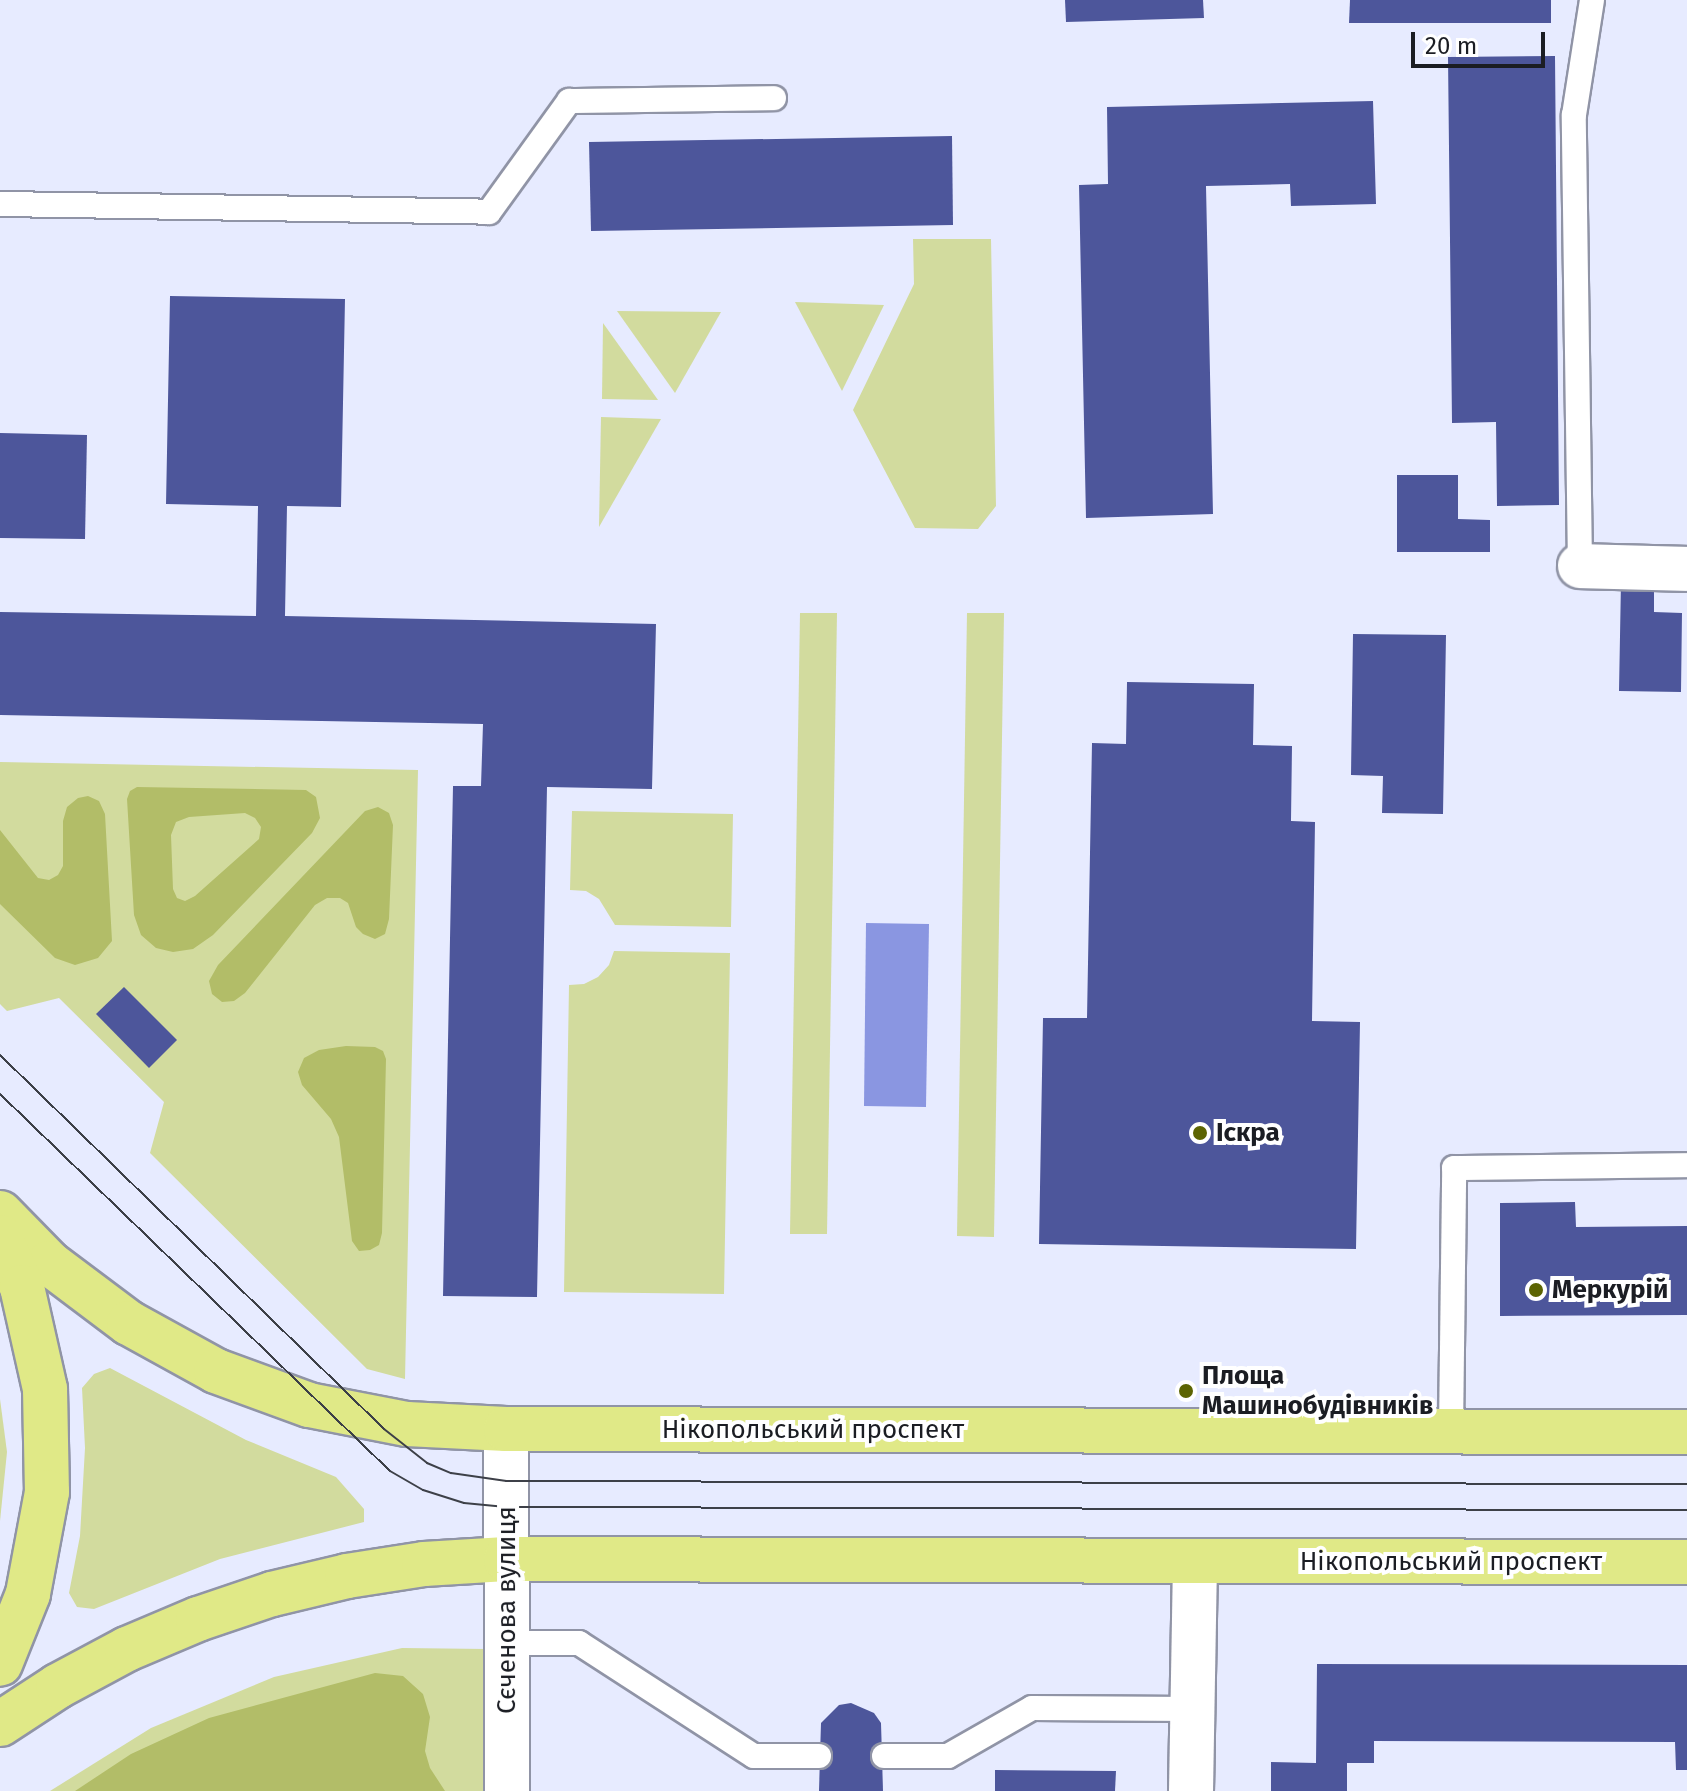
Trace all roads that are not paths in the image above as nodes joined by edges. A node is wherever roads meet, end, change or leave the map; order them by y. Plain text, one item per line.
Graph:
1 (1592, 0) edge
2 (774, 98) dead end
3 (0, 204) edge
4 (1580, 566) joint
5 (1687, 569) edge
6 (1687, 1165) edge
7 (0, 1213) edge
8 (0, 1237) edge
9 (506, 1429) junction
10 (1451, 1431) junction
11 (1687, 1432) edge
12 (506, 1559) junction
13 (1195, 1562) junction
14 (1687, 1562) edge
15 (507, 1643) junction
16 (0, 1664) edge
17 (1192, 1709) junction
18 (0, 1724) edge
19 (819, 1756) dead end
20 (884, 1756) dead end
21 (507, 1791) edge
22 (1191, 1791) edge

1 - 4 lane
2 - 3 lane
4 - 5 street
6 - 10 lane
7 - 9 main road, Нікопольський проспект
8 - 16 main road
9 - 10 main road, Нікопольський проспект
9 - 12 street, Сєченова вулиця
10 - 11 main road, Нікопольський проспект
12 - 13 main road, Нікопольський проспект
12 - 15 street, Сєченова вулиця
12 - 18 main road, Нікопольський проспект
13 - 14 main road, Нікопольський проспект
13 - 17 street
15 - 19 lane
15 - 21 street, Сєченова вулиця
17 - 20 lane
17 - 22 street

